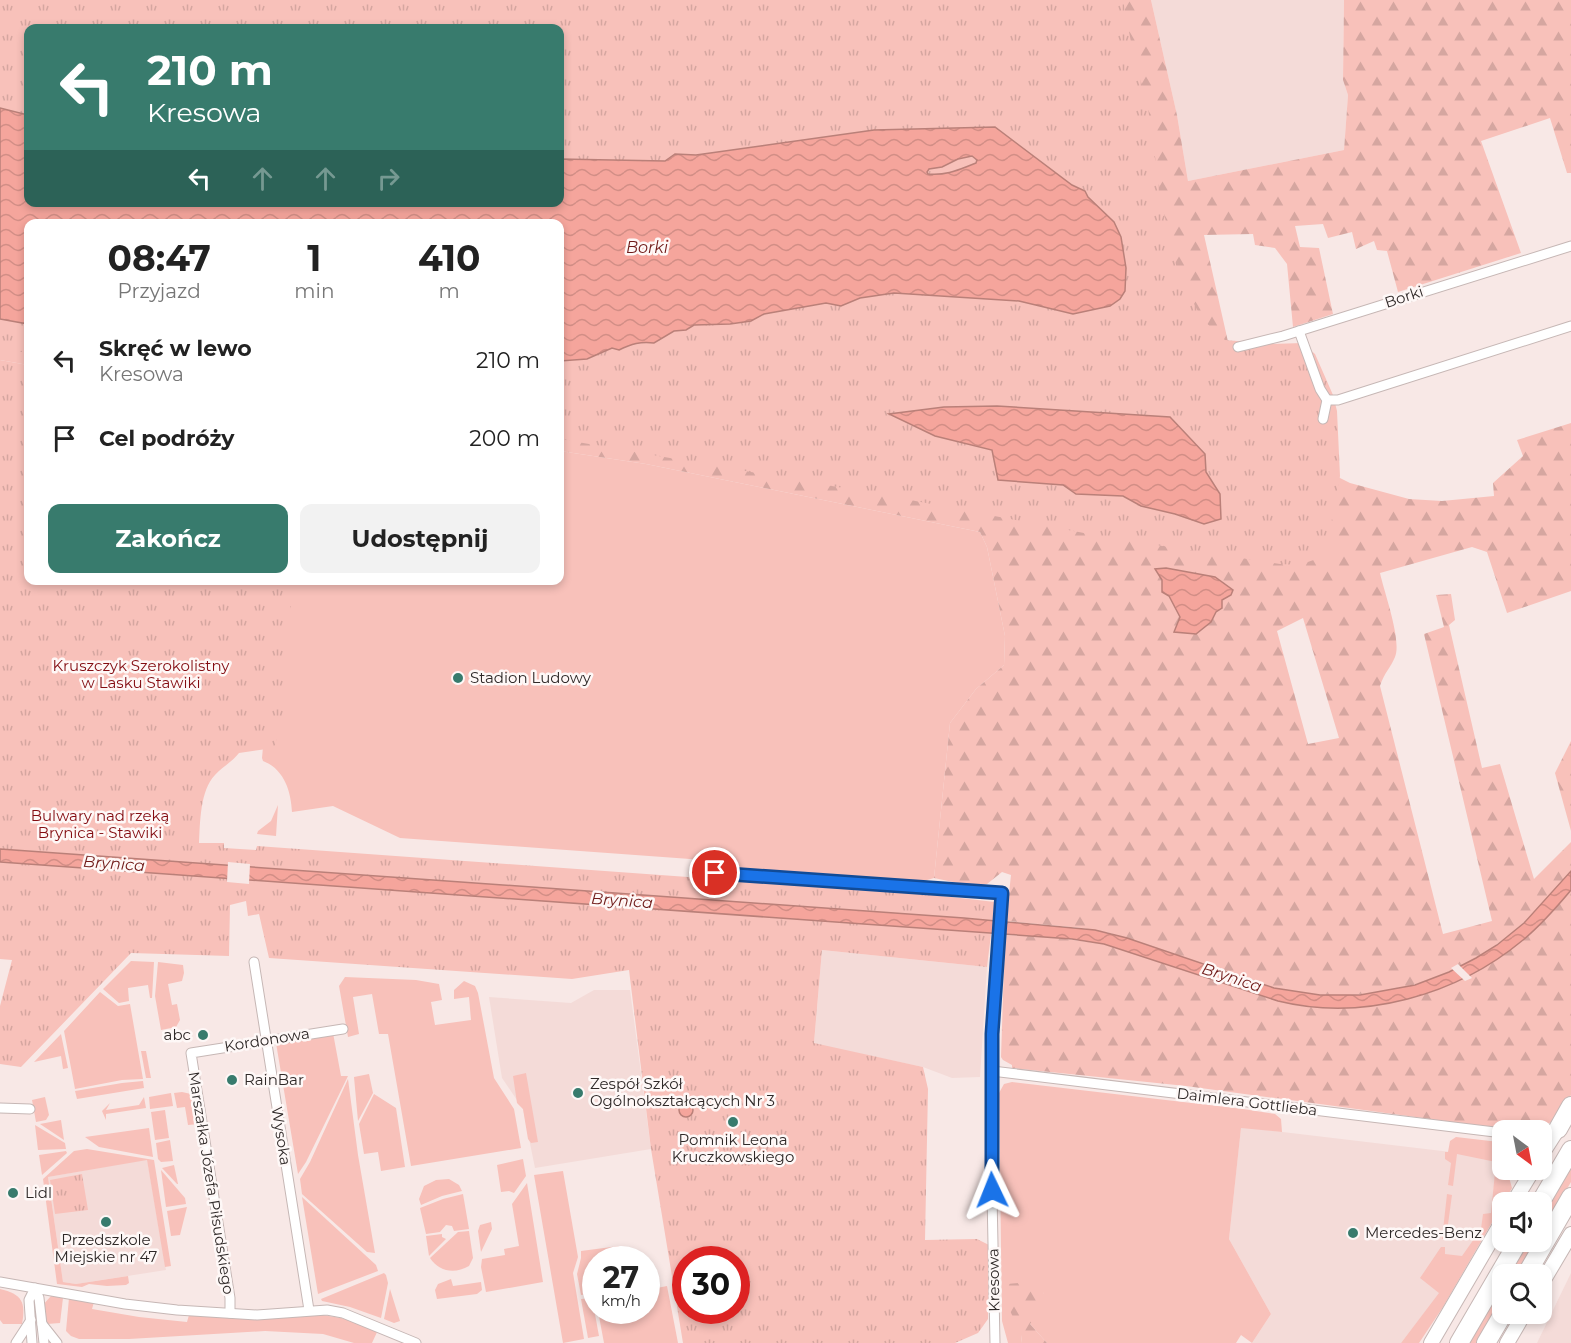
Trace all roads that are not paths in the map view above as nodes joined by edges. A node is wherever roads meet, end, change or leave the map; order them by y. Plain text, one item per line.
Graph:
1 (1571, 246) edge
2 (1571, 326) edge
3 (1299, 331) junction
4 (1238, 347) dead end
5 (1327, 399) junction
6 (1323, 419) dead end
7 (715, 873) dead end
8 (254, 962) dead end
9 (344, 1029) dead end
10 (265, 1040) junction
11 (191, 1053) joint
12 (992, 1071) junction
13 (1571, 1106) edge
14 (0, 1108) edge
15 (30, 1109) dead end
16 (1552, 1129) edge
17 (1492, 1132) edge
18 (1571, 1150) edge
19 (1546, 1192) edge
20 (1571, 1197) edge
21 (1571, 1234) edge
22 (1492, 1239) edge
23 (1512, 1252) edge
24 (1532, 1264) edge
25 (1552, 1266) edge
26 (0, 1282) edge
27 (35, 1288) junction
28 (309, 1310) junction
29 (230, 1313) junction
30 (31, 1320) junction
31 (41, 1323) junction
32 (1497, 1324) edge
33 (1518, 1324) edge
34 (16, 1343) edge
35 (32, 1343) edge
36 (44, 1343) edge
37 (57, 1343) edge
38 (416, 1343) edge
39 (995, 1343) edge
40 (1431, 1343) edge
41 (1459, 1343) edge
42 (1486, 1343) edge
43 (1507, 1343) edge

1 - 3 street, Borki
2 - 5 street
3 - 4 street, Borki
3 - 5 street
5 - 6 street
7 - 12 street, Kresowa
8 - 10 street, Wysoka
9 - 10 street, Kordonowa
10 - 11 street, Kordonowa
10 - 28 street, Wysoka
11 - 29 street, Marszałka Józefa Piłsudskiego
12 - 17 street, Daimlera Gottlieba
12 - 39 street, Kresowa
13 - 16 highway
14 - 15 street
18 - 19 highway
20 - 24 highway
21 - 25 main road
22 - 40 main road
23 - 41 highway
26 - 27 street, Marszałka Józefa Piłsudskiego
27 - 29 street, Marszałka Józefa Piłsudskiego
27 - 30 street
27 - 31 street
28 - 29 street, Marszałka Józefa Piłsudskiego
28 - 38 street, Marszałka Józefa Piłsudskiego
30 - 34 street
30 - 35 street
31 - 36 street
31 - 37 street
32 - 42 highway
33 - 43 main road

